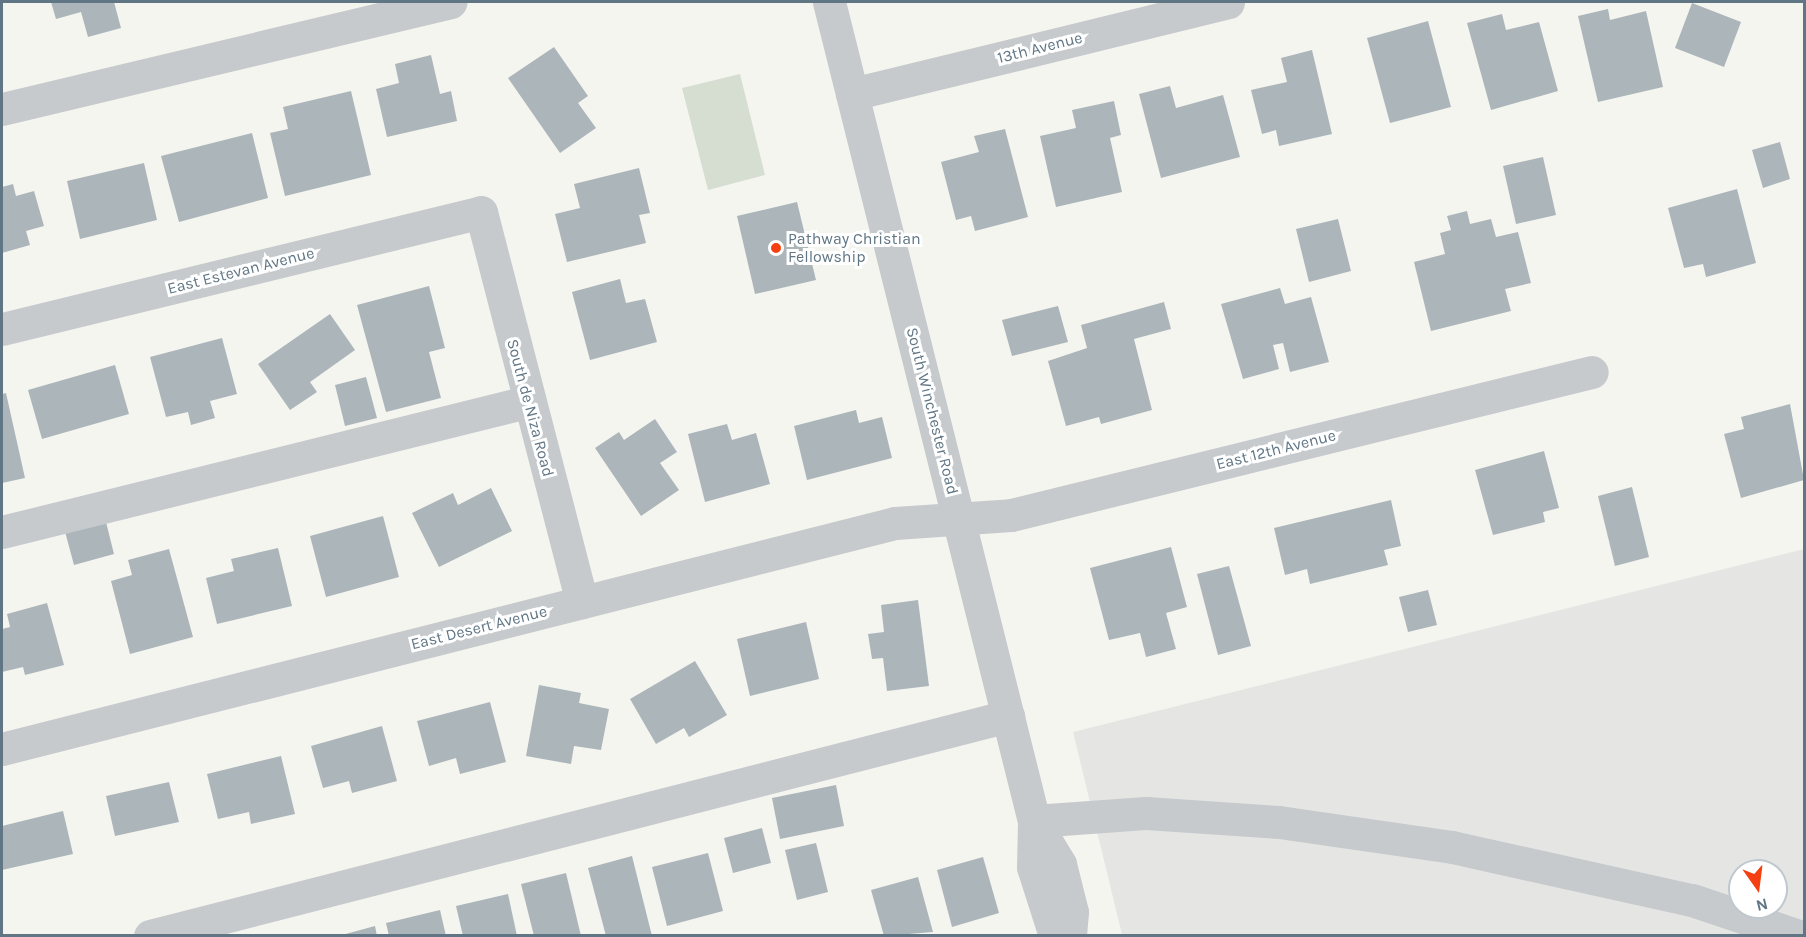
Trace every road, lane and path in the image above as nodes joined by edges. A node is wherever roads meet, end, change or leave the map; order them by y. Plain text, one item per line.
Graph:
1 (450, 2) edge
2 (829, 2) edge
3 (1228, 2) edge
4 (852, 94) junction
5 (2, 109) edge
6 (481, 212) joint
7 (2, 329) edge
8 (1592, 372) dead end
9 (527, 402) junction
10 (958, 516) junction
11 (2, 532) edge
12 (582, 602) junction
13 (1008, 716) junction
14 (2, 749) edge
15 (1034, 821) junction
16 (150, 936) edge
17 (1055, 936) edge
18 (1071, 936) edge
19 (1799, 936) edge

1 - 5 street
2 - 4 street, South Winchester Road
3 - 4 street, 13th Avenue
4 - 10 street, South Winchester Road
6 - 7 street, East Estevan Avenue
6 - 9 street, South de Niza Road
8 - 10 street, East 12th Avenue
9 - 11 street
9 - 12 street, South de Niza Road
10 - 12 street, East Desert Avenue
10 - 13 street, South Winchester Road
12 - 14 street, East Desert Avenue
13 - 15 street, South Winchester Road
13 - 16 street
15 - 17 street, South Winchester Road
15 - 18 street, South Winchester Road
15 - 19 street

